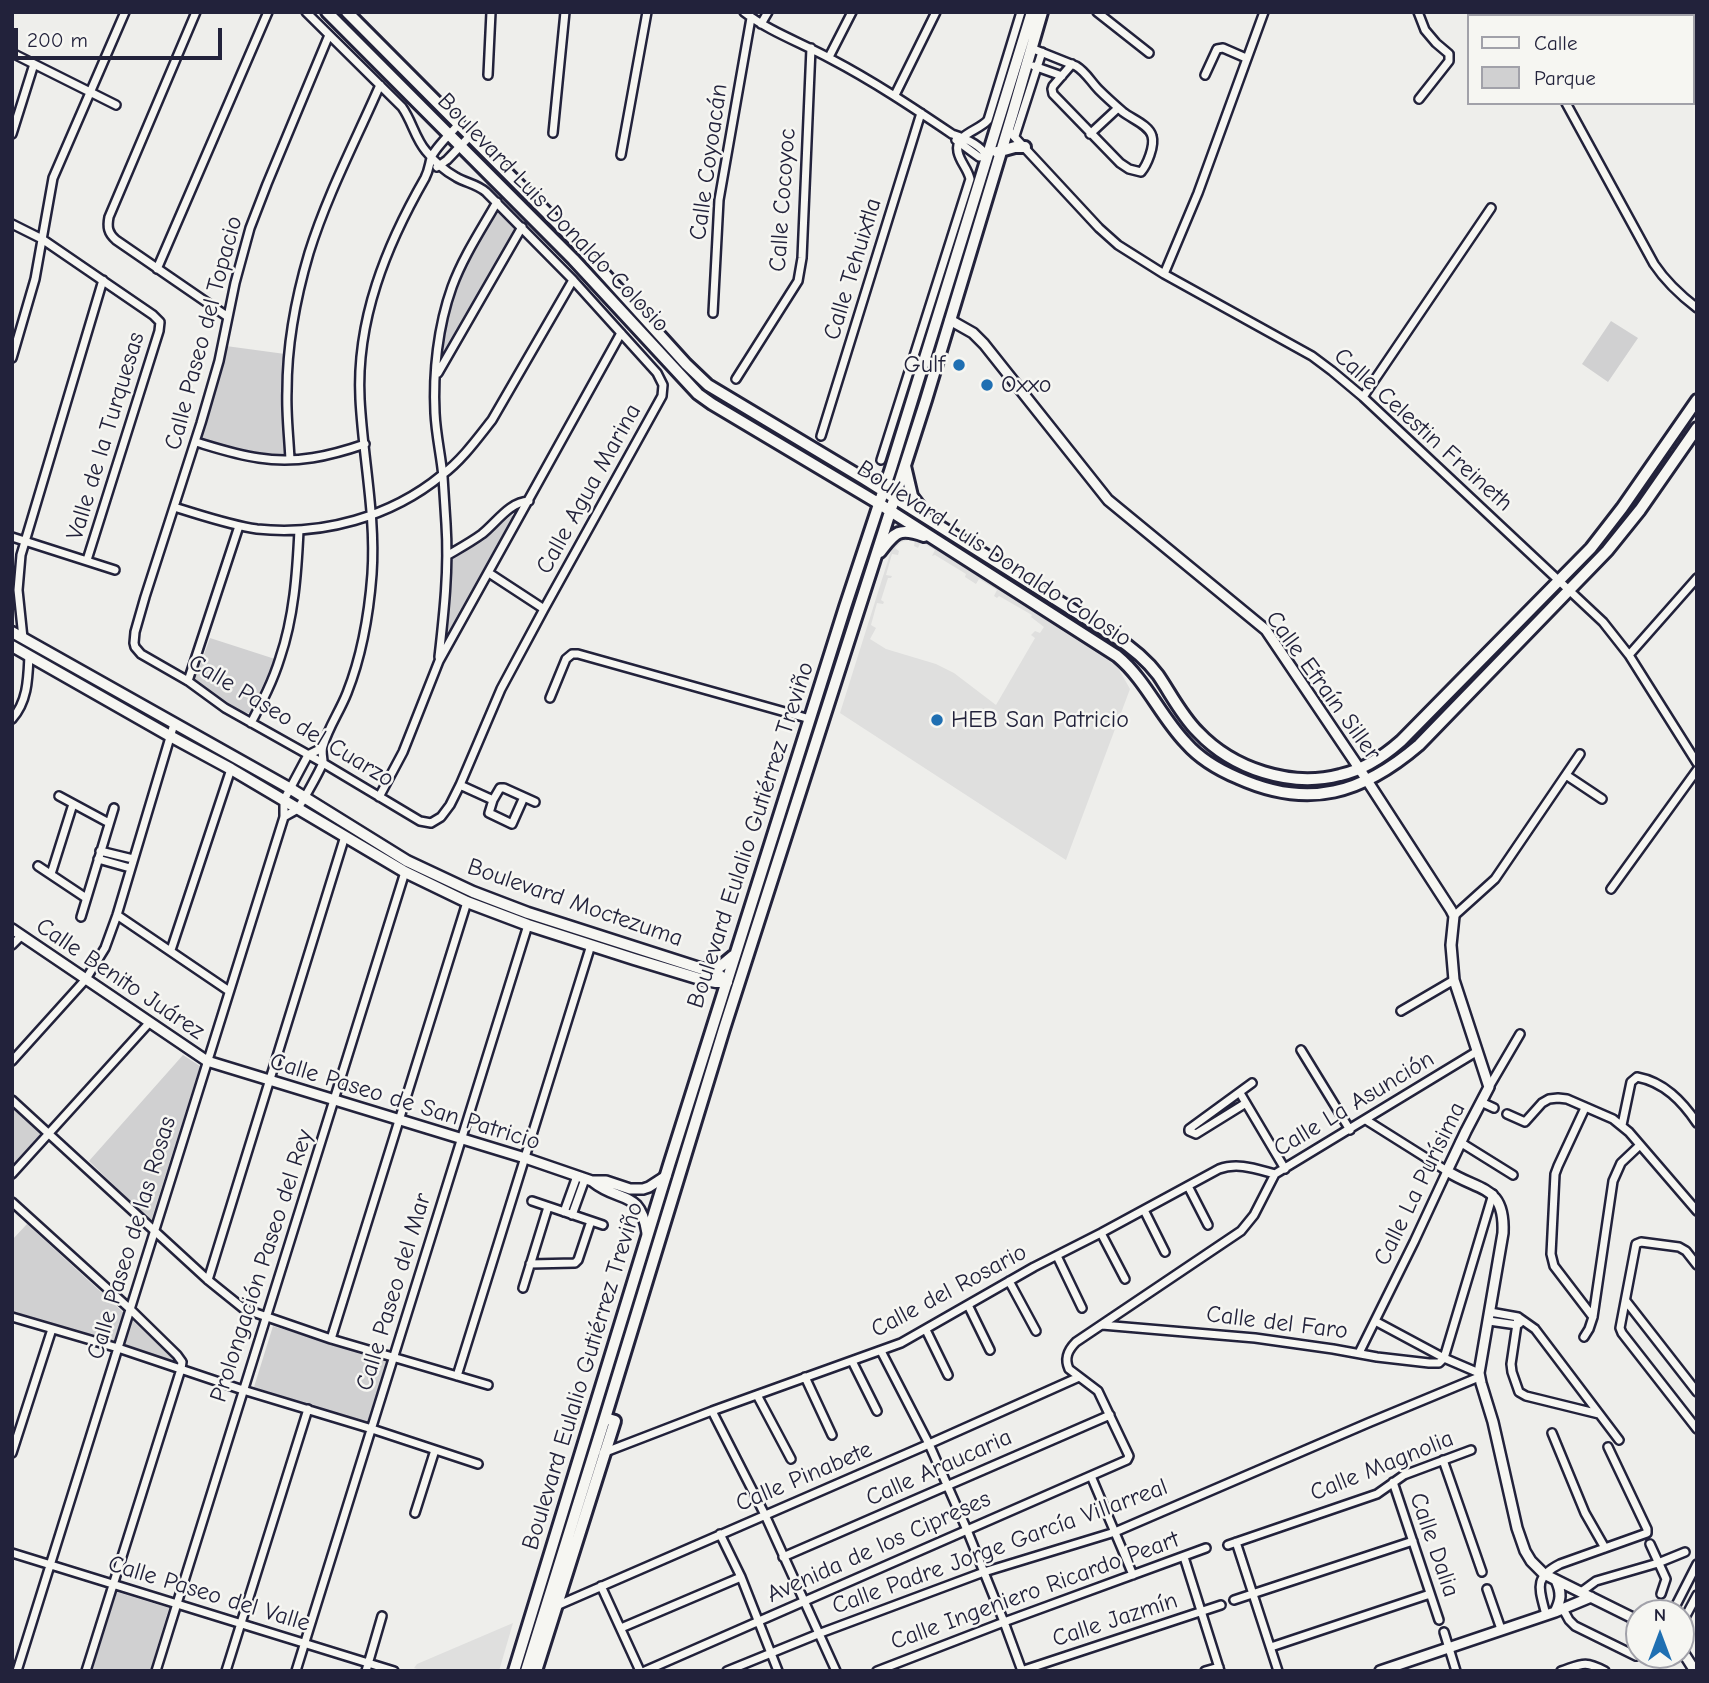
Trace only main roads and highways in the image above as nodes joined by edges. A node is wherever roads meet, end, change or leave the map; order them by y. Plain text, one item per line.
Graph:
1 (327, 12) edge
2 (347, 12) edge
3 (1032, 12) edge
4 (1042, 12) edge
5 (1005, 102) junction
6 (1011, 133) junction
7 (1025, 147) road end
8 (1002, 150) junction
9 (988, 156) junction
10 (991, 184) junction
11 (962, 238) junction
12 (950, 320) junction
13 (928, 347) junction
14 (1697, 400) edge
15 (1697, 428) edge
16 (904, 466) junction
17 (891, 468) junction
18 (863, 478) junction
19 (883, 491) junction
20 (894, 497) junction
21 (878, 503) junction
22 (890, 510) junction
23 (930, 520) junction
24 (941, 542) junction
25 (876, 556) junction
26 (1043, 608) junction
27 (12, 632) edge
28 (852, 634) junction
29 (1114, 636) junction
30 (835, 639) junction
31 (12, 646) edge
32 (743, 950) junction
33 (705, 969) junction
34 (727, 982) junction
35 (724, 1029) junction
36 (605, 1418) junction
37 (514, 1671) edge
38 (526, 1671) edge
39 (536, 1671) edge

1 - 21 main road, Boulevard Luis Donaldo Colosio
2 - 18 main road, Boulevard Luis Donaldo Colosio
3 - 5 main road, Boulevard Eulalio Gutiérrez Treviño
4 - 6 main road, Boulevard Eulalio Gutiérrez Treviño
5 - 6 main road
5 - 9 main road, Boulevard Eulalio Gutiérrez Treviño
6 - 8 main road, Boulevard Eulalio Gutiérrez Treviño
7 - 8 main road
8 - 9 main road
8 - 10 main road, Boulevard Eulalio Gutiérrez Treviño
9 - 10 main road
9 - 11 main road, Boulevard Eulalio Gutiérrez Treviño
10 - 12 main road, Boulevard Eulalio Gutiérrez Treviño
11 - 12 main road
11 - 13 main road, Boulevard Eulalio Gutiérrez Treviño
12 - 13 main road
12 - 16 main road, Boulevard Eulalio Gutiérrez Treviño
13 - 17 main road, Boulevard Eulalio Gutiérrez Treviño
14 - 29 main road, Boulevard Luis Donaldo Colosio
15 - 26 main road, Boulevard Luis Donaldo Colosio
16 - 20 main road, Boulevard Eulalio Gutiérrez Treviño
16 - 23 main road
17 - 18 main road
17 - 19 main road, Boulevard Eulalio Gutiérrez Treviño
18 - 19 main road, Boulevard Luis Donaldo Colosio
19 - 20 main road, Boulevard Luis Donaldo Colosio
19 - 21 main road, Boulevard Eulalio Gutiérrez Treviño
20 - 22 main road, Boulevard Eulalio Gutiérrez Treviño
20 - 23 main road, Boulevard Luis Donaldo Colosio
21 - 22 main road, Boulevard Luis Donaldo Colosio
21 - 30 main road, Boulevard Eulalio Gutiérrez Treviño
22 - 24 main road, Boulevard Luis Donaldo Colosio
22 - 25 main road, Boulevard Eulalio Gutiérrez Treviño
23 - 29 main road, Boulevard Luis Donaldo Colosio
24 - 25 main road
24 - 26 main road, Boulevard Luis Donaldo Colosio
25 - 28 main road, Boulevard Eulalio Gutiérrez Treviño
26 - 29 main road
27 - 33 main road, Boulevard Moctezuma
28 - 30 main road
28 - 32 main road, Boulevard Eulalio Gutiérrez Treviño
30 - 32 main road, Boulevard Eulalio Gutiérrez Treviño
31 - 34 main road, Boulevard Moctezuma
32 - 33 main road
32 - 34 main road, Boulevard Eulalio Gutiérrez Treviño
32 - 35 main road, Boulevard Eulalio Gutiérrez Treviño
33 - 34 main road, Boulevard Moctezuma
34 - 35 main road
34 - 37 main road, Boulevard Eulalio Gutiérrez Treviño
35 - 36 main road, Boulevard Eulalio Gutiérrez Treviño
36 - 38 main road, Boulevard Eulalio Gutiérrez Treviño
36 - 39 main road, Boulevard Eulalio Gutiérrez Treviño

